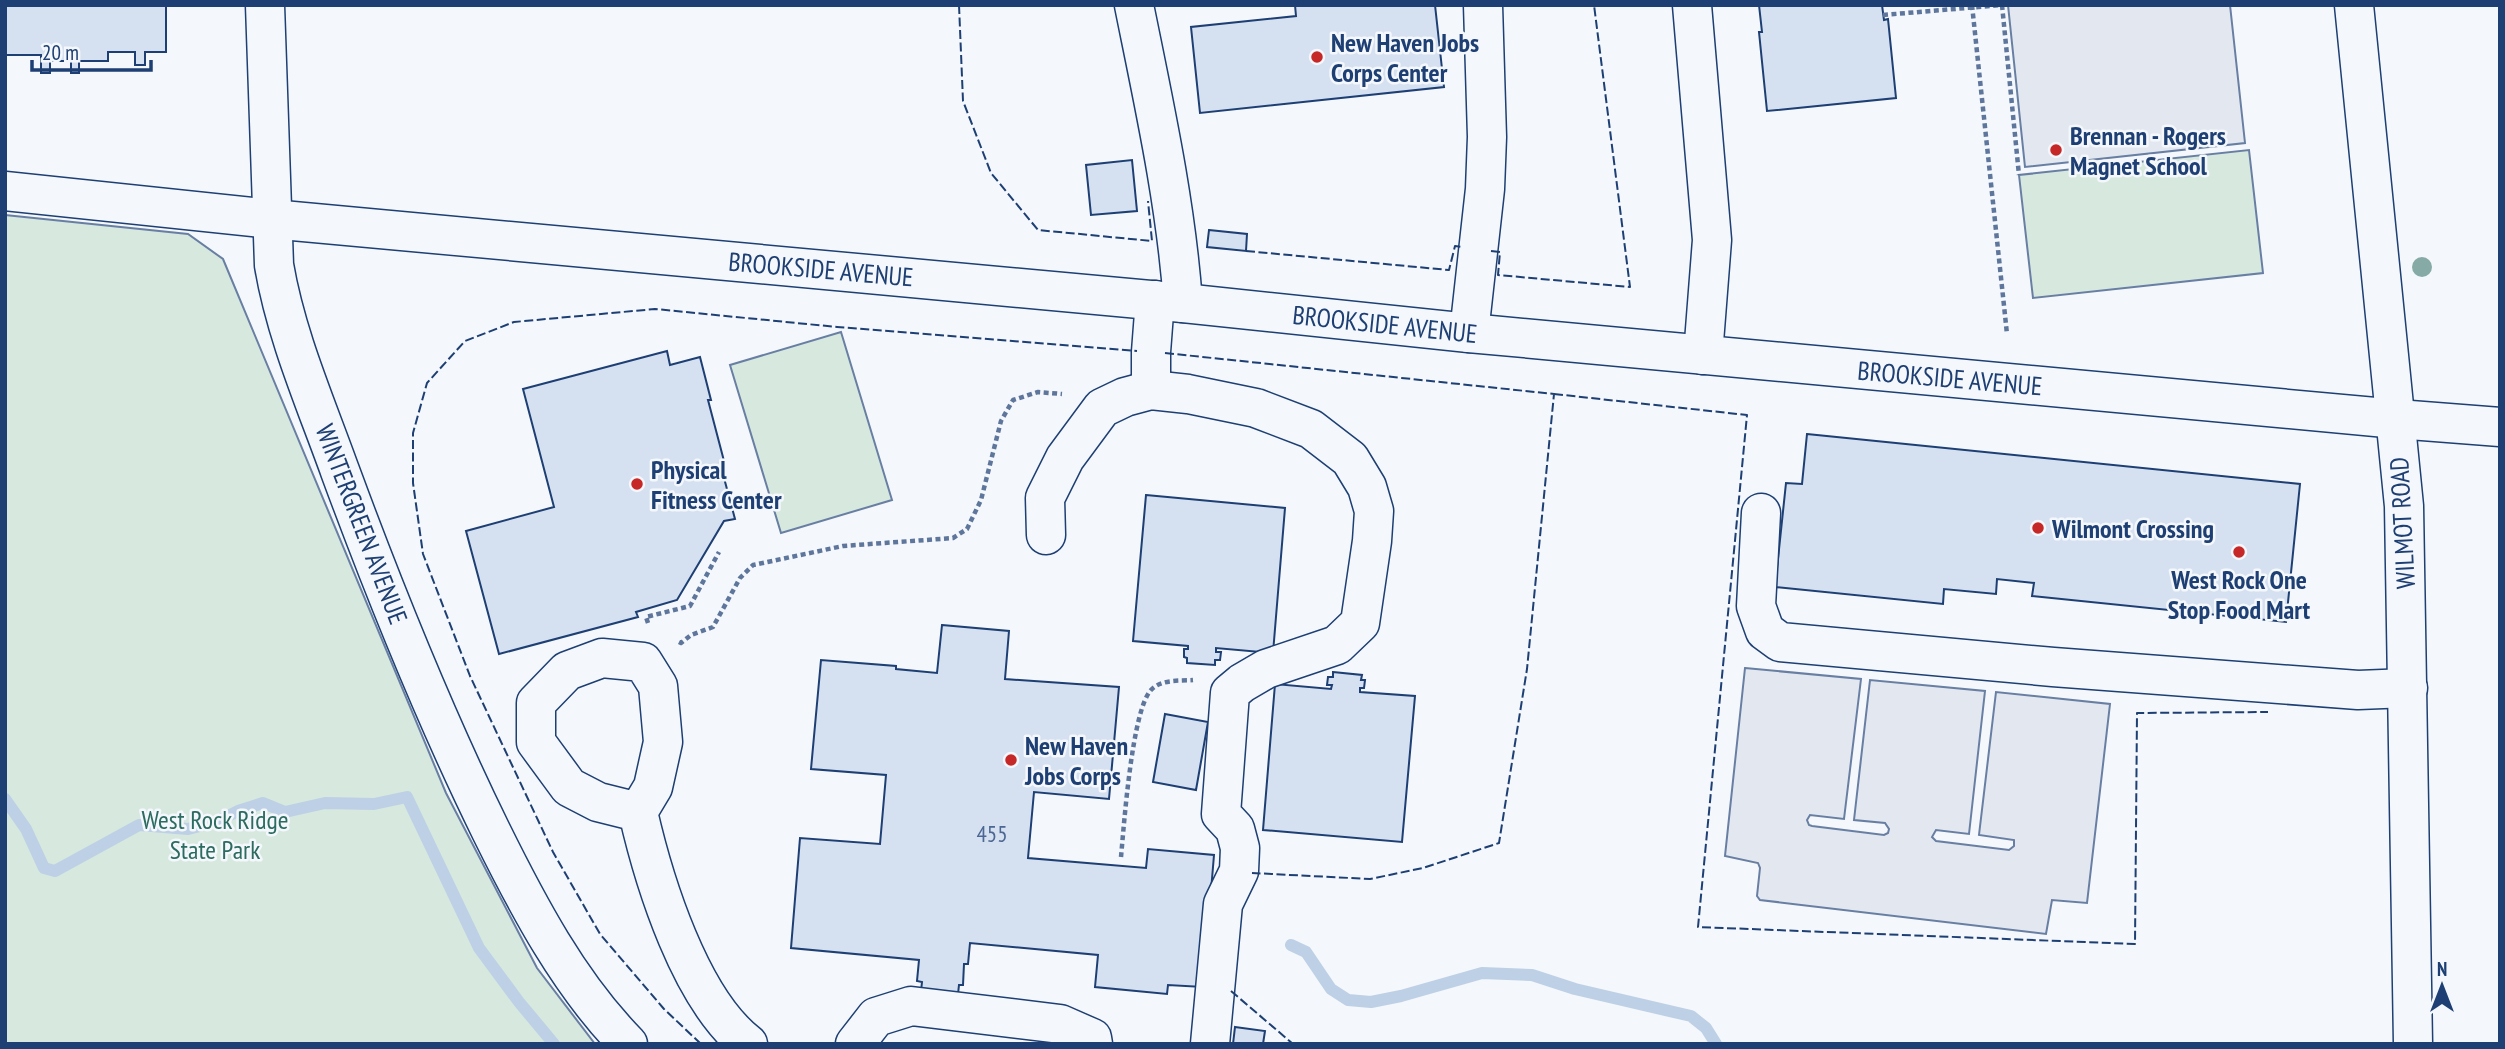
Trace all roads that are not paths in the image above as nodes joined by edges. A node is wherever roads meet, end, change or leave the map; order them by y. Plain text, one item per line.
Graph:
1 (265, 5) edge
2 (1483, 5) edge
3 (1692, 5) edge
4 (2354, 5) edge
5 (1135, 6) edge
6 (5, 191) edge
7 (271, 219) junction
8 (1169, 302) junction
9 (1469, 333) junction
10 (1703, 355) junction
11 (1152, 390) junction
12 (2397, 419) junction
13 (2500, 427) edge
14 (1761, 513) dead end
15 (1046, 534) dead end
16 (2408, 688) junction
17 (638, 811) dead end
18 (628, 1044) edge
19 (748, 1044) edge
20 (855, 1044) edge
21 (1093, 1044) edge
22 (1210, 1044) edge
23 (2413, 1044) edge

1 - 7 street, WINTERGREEN AVENUE
2 - 9 street
3 - 10 street
4 - 12 street, WILMOT ROAD
5 - 8 street
6 - 7 street
7 - 8 street, BROOKSIDE AVENUE
7 - 18 street, WINTERGREEN AVENUE
8 - 9 street, BROOKSIDE AVENUE
8 - 11 street
9 - 10 street, BROOKSIDE AVENUE
10 - 12 street, BROOKSIDE AVENUE
11 - 15 street
11 - 22 street
12 - 13 street, BROOKSIDE AVENUE
12 - 16 street, WILMOT ROAD
14 - 16 street
16 - 23 street, WILMOT ROAD
17 - 19 street
20 - 21 street

